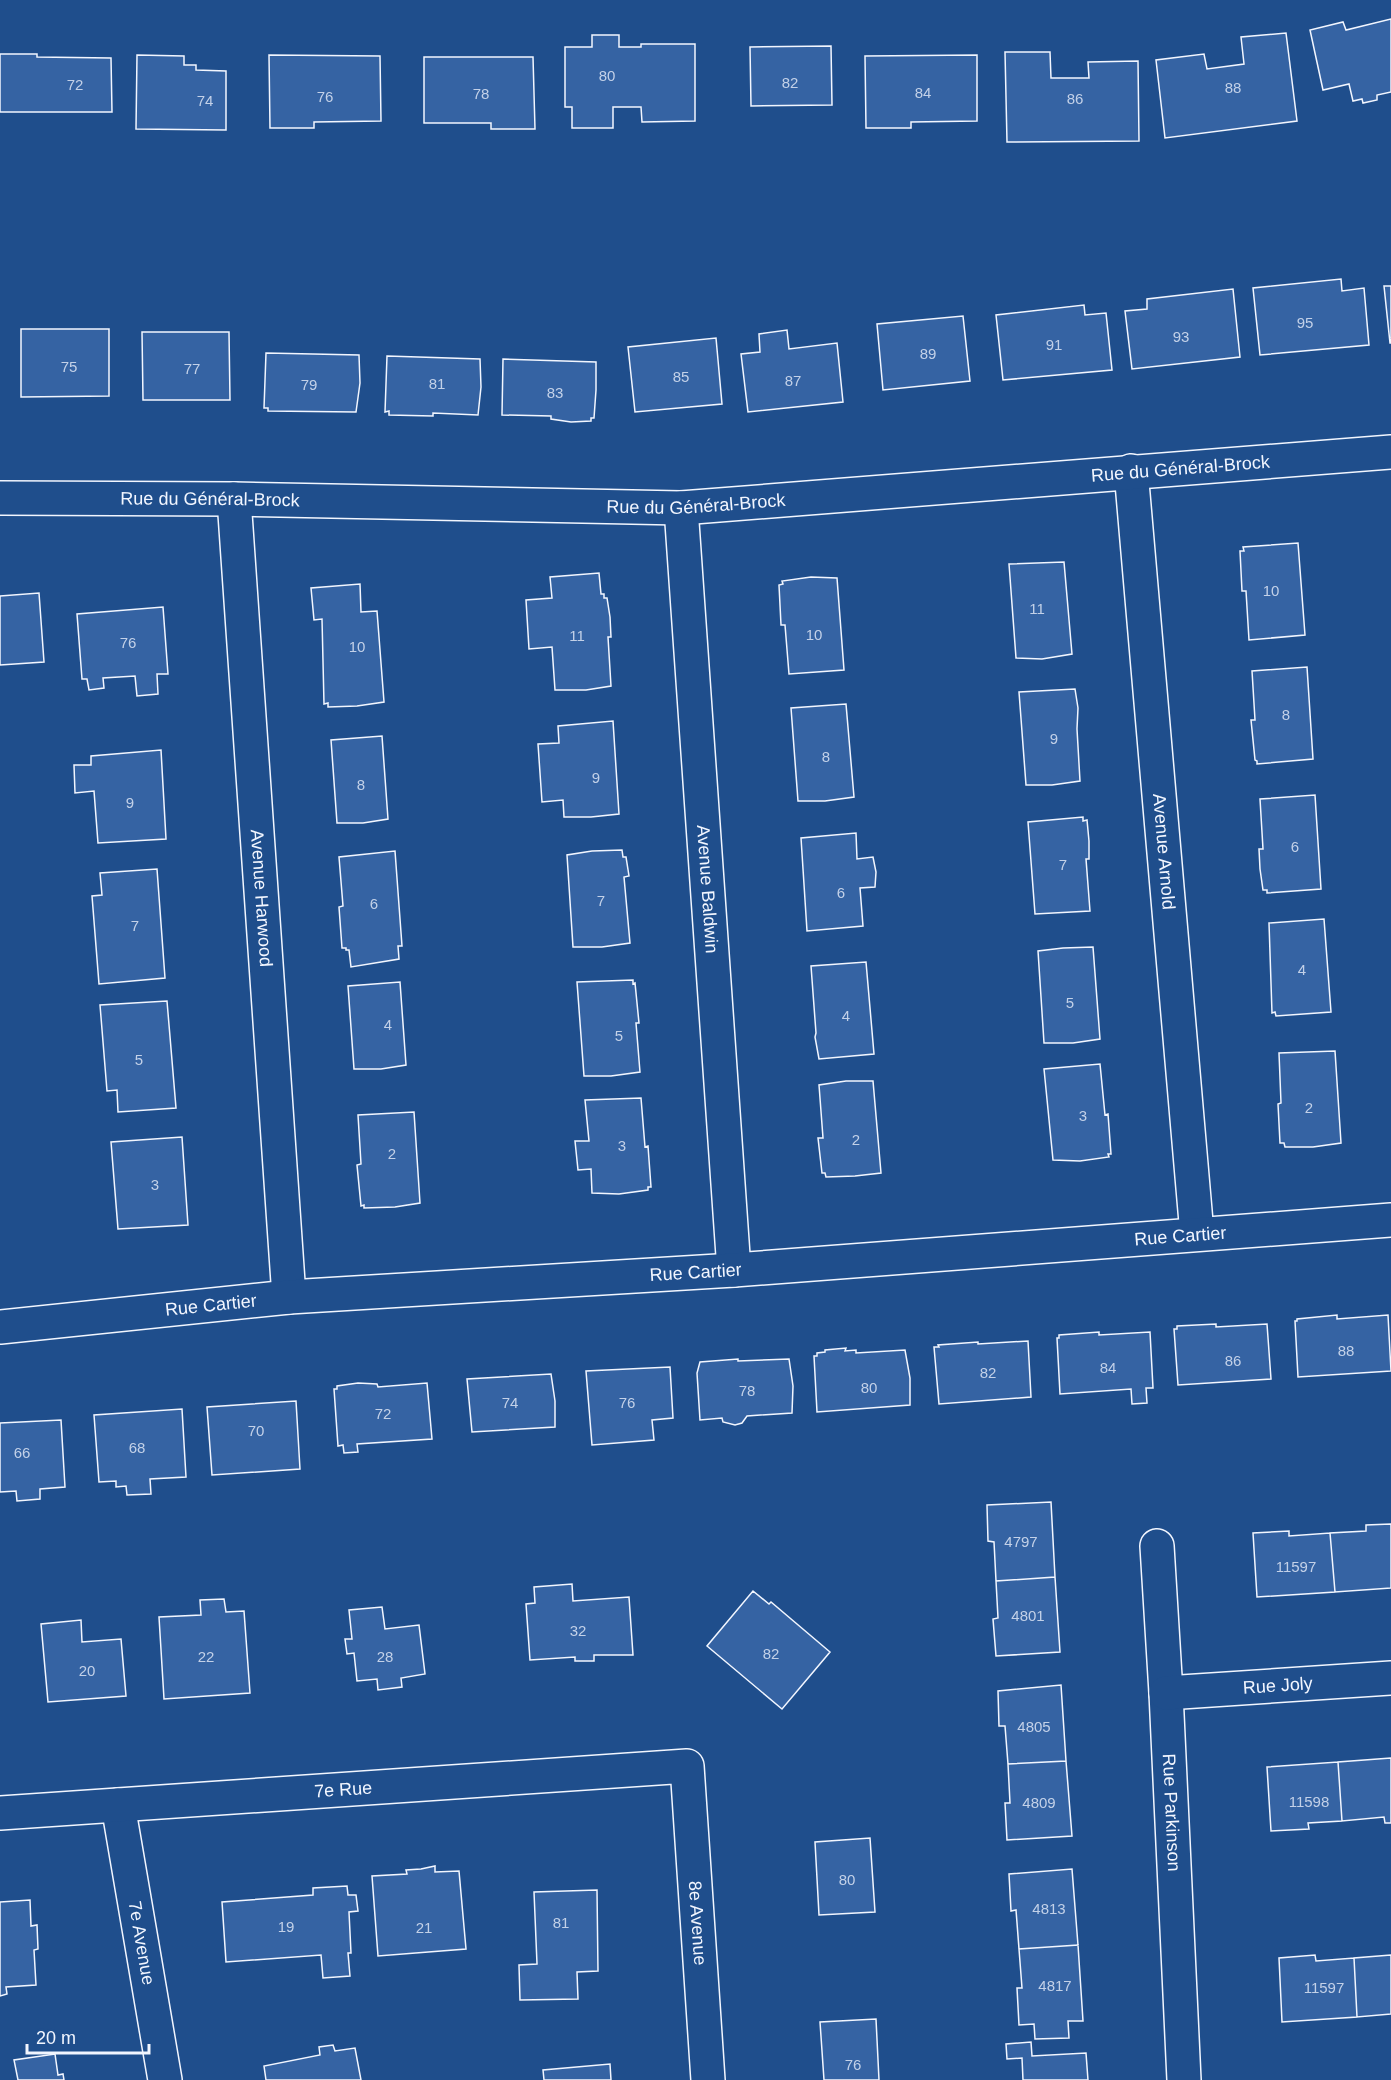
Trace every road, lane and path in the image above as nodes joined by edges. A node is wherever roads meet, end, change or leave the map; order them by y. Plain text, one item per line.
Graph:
1 (1391, 452) edge
2 (1131, 471) junction
3 (0, 498) edge
4 (234, 499) junction
5 (681, 508) junction
6 (1391, 1220) edge
7 (1197, 1234) junction
8 (734, 1270) junction
9 (289, 1297) junction
10 (0, 1327) edge
11 (1157, 1546) dead end
12 (1391, 1678) edge
13 (1166, 1693) junction
14 (687, 1766) joint
15 (118, 1805) junction
16 (0, 1813) edge
17 (165, 2080) edge
18 (708, 2080) edge
19 (1184, 2080) edge

1 - 2 street, Rue du Général-Brock
2 - 5 street, Rue du Général-Brock
2 - 7 street, Avenue Arnold
3 - 4 street, Rue du Général-Brock
4 - 5 street, Rue du Général-Brock
4 - 9 street, Avenue Harwood
5 - 8 street, Avenue Baldwin
6 - 7 street, Rue Cartier
7 - 8 street, Rue Cartier
8 - 9 street, Rue Cartier
9 - 10 street, Rue Cartier
11 - 13 street, Rue Parkinson
12 - 13 street, Rue Joly
13 - 19 street, Rue Parkinson
14 - 15 street, 7e Rue
14 - 18 street, 8e Avenue
15 - 16 street, 7e Rue
15 - 17 street, 7e Avenue

